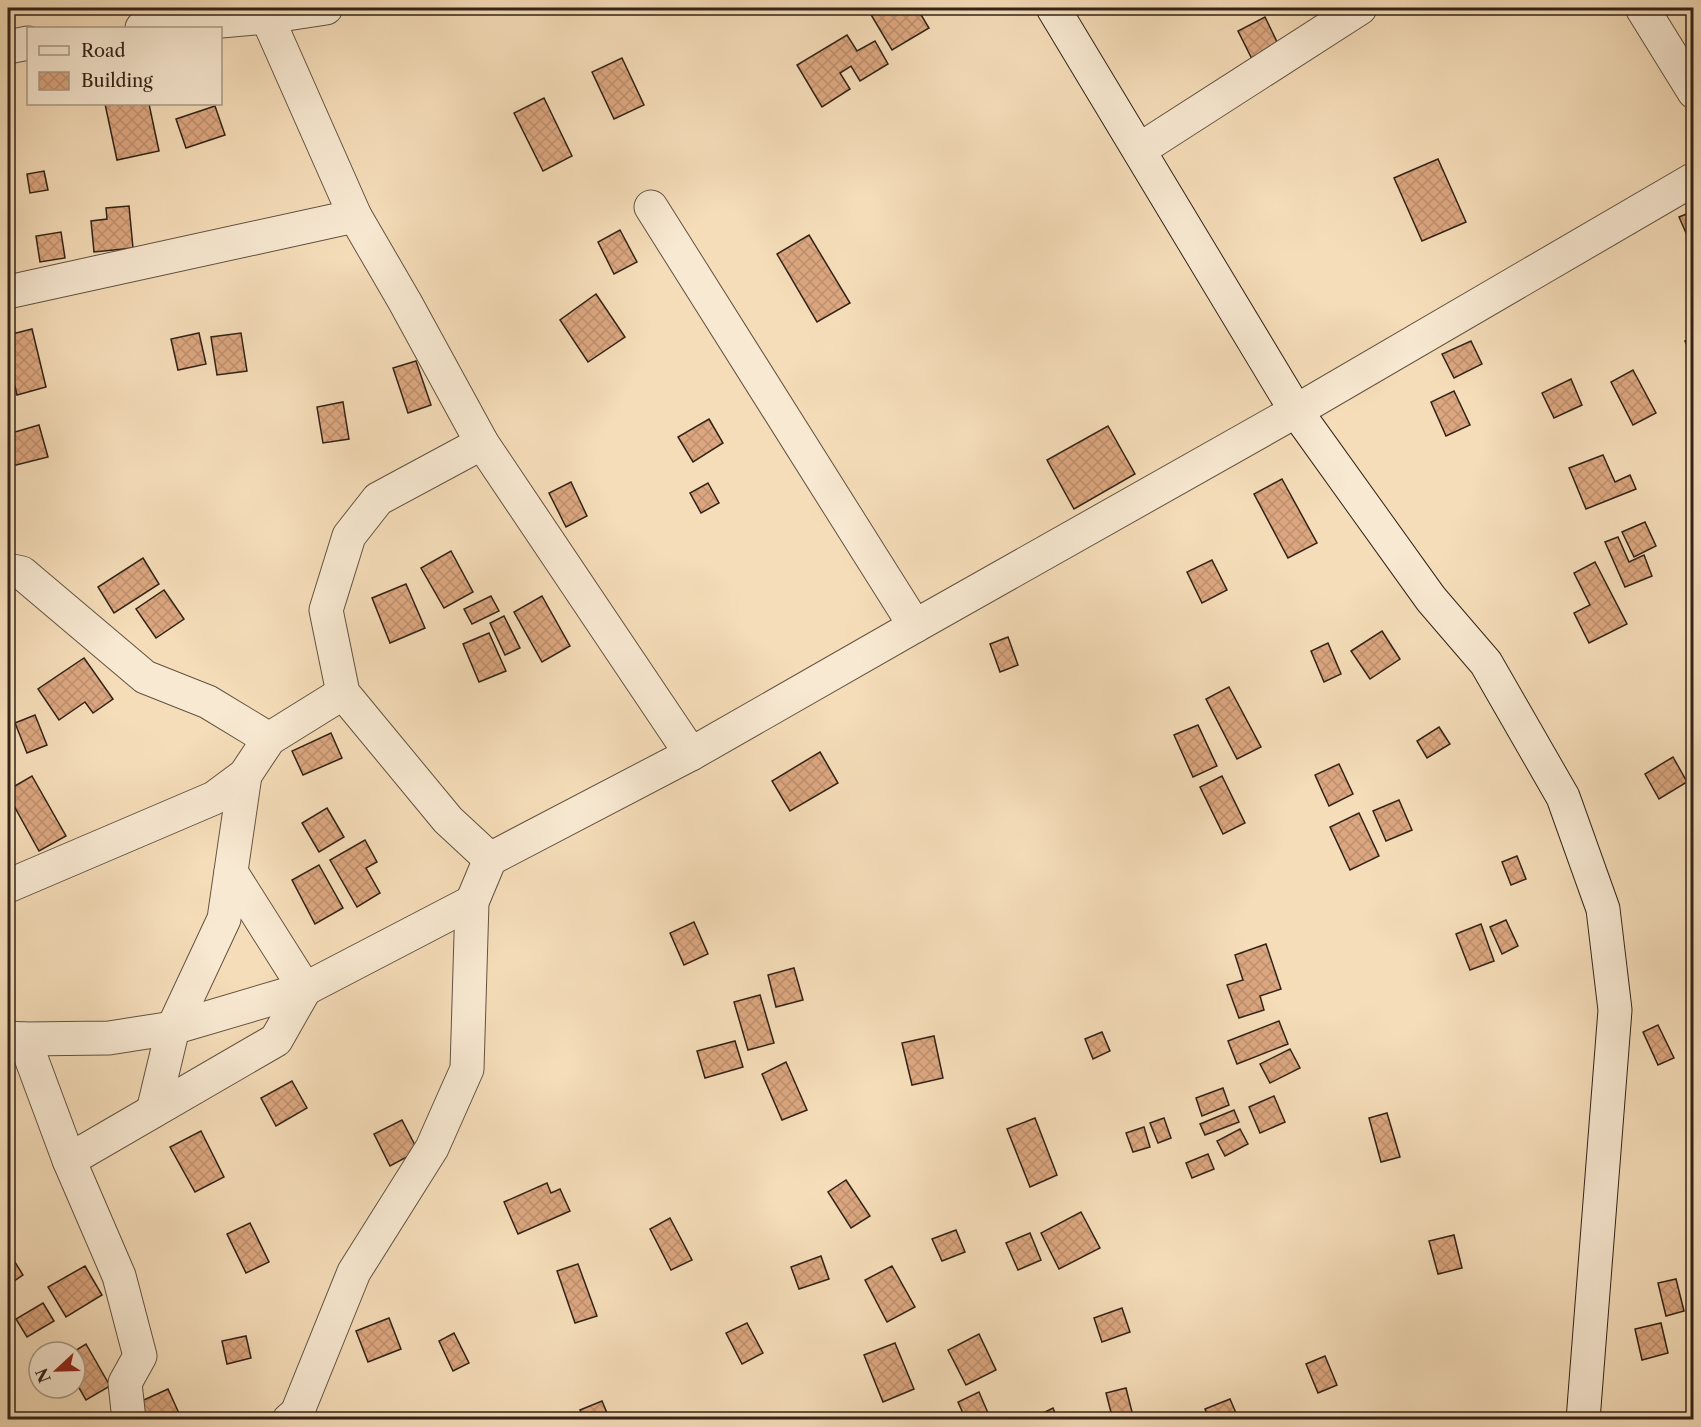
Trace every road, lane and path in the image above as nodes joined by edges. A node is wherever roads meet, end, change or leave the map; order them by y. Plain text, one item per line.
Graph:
1 (326, 8) edge
2 (1053, 8) edge
3 (1360, 8) edge
4 (1642, 8) edge
5 (253, 14) edge
6 (150, 27) edge
7 (27, 43) edge
8 (8, 47) edge
9 (1694, 92) edge
10 (1139, 150) junction
11 (1694, 179) edge
12 (651, 207) dead end
13 (355, 216) junction
14 (8, 292) edge
15 (1296, 411) junction
16 (482, 443) junction
17 (8, 570) edge
18 (915, 626) junction
19 (343, 693) junction
20 (269, 739) junction
21 (691, 754) junction
22 (245, 775) junction
23 (490, 859) junction
24 (231, 872) junction
25 (8, 886) edge
26 (472, 902) junction
27 (305, 989) junction
28 (173, 1028) junction
29 (16, 1038) edge
30 (153, 1111) junction
31 (69, 1160) junction
32 (129, 1419) edge
33 (289, 1419) edge
34 (1583, 1419) edge

1 - 5 street
2 - 10 street
3 - 10 street
4 - 9 street
5 - 6 street
5 - 13 street
7 - 8 street
10 - 15 street
11 - 15 street
12 - 18 street
13 - 14 street
13 - 16 street
15 - 18 street
15 - 34 street
16 - 19 street
16 - 21 street
17 - 20 street
18 - 21 street
19 - 20 street
19 - 23 street
20 - 22 street
21 - 23 street
22 - 24 street
22 - 25 street
23 - 26 street
24 - 27 street
24 - 28 street
26 - 27 street
26 - 33 street
27 - 28 street
27 - 30 street
28 - 29 street
28 - 30 street
29 - 31 street
30 - 31 street
31 - 32 street

